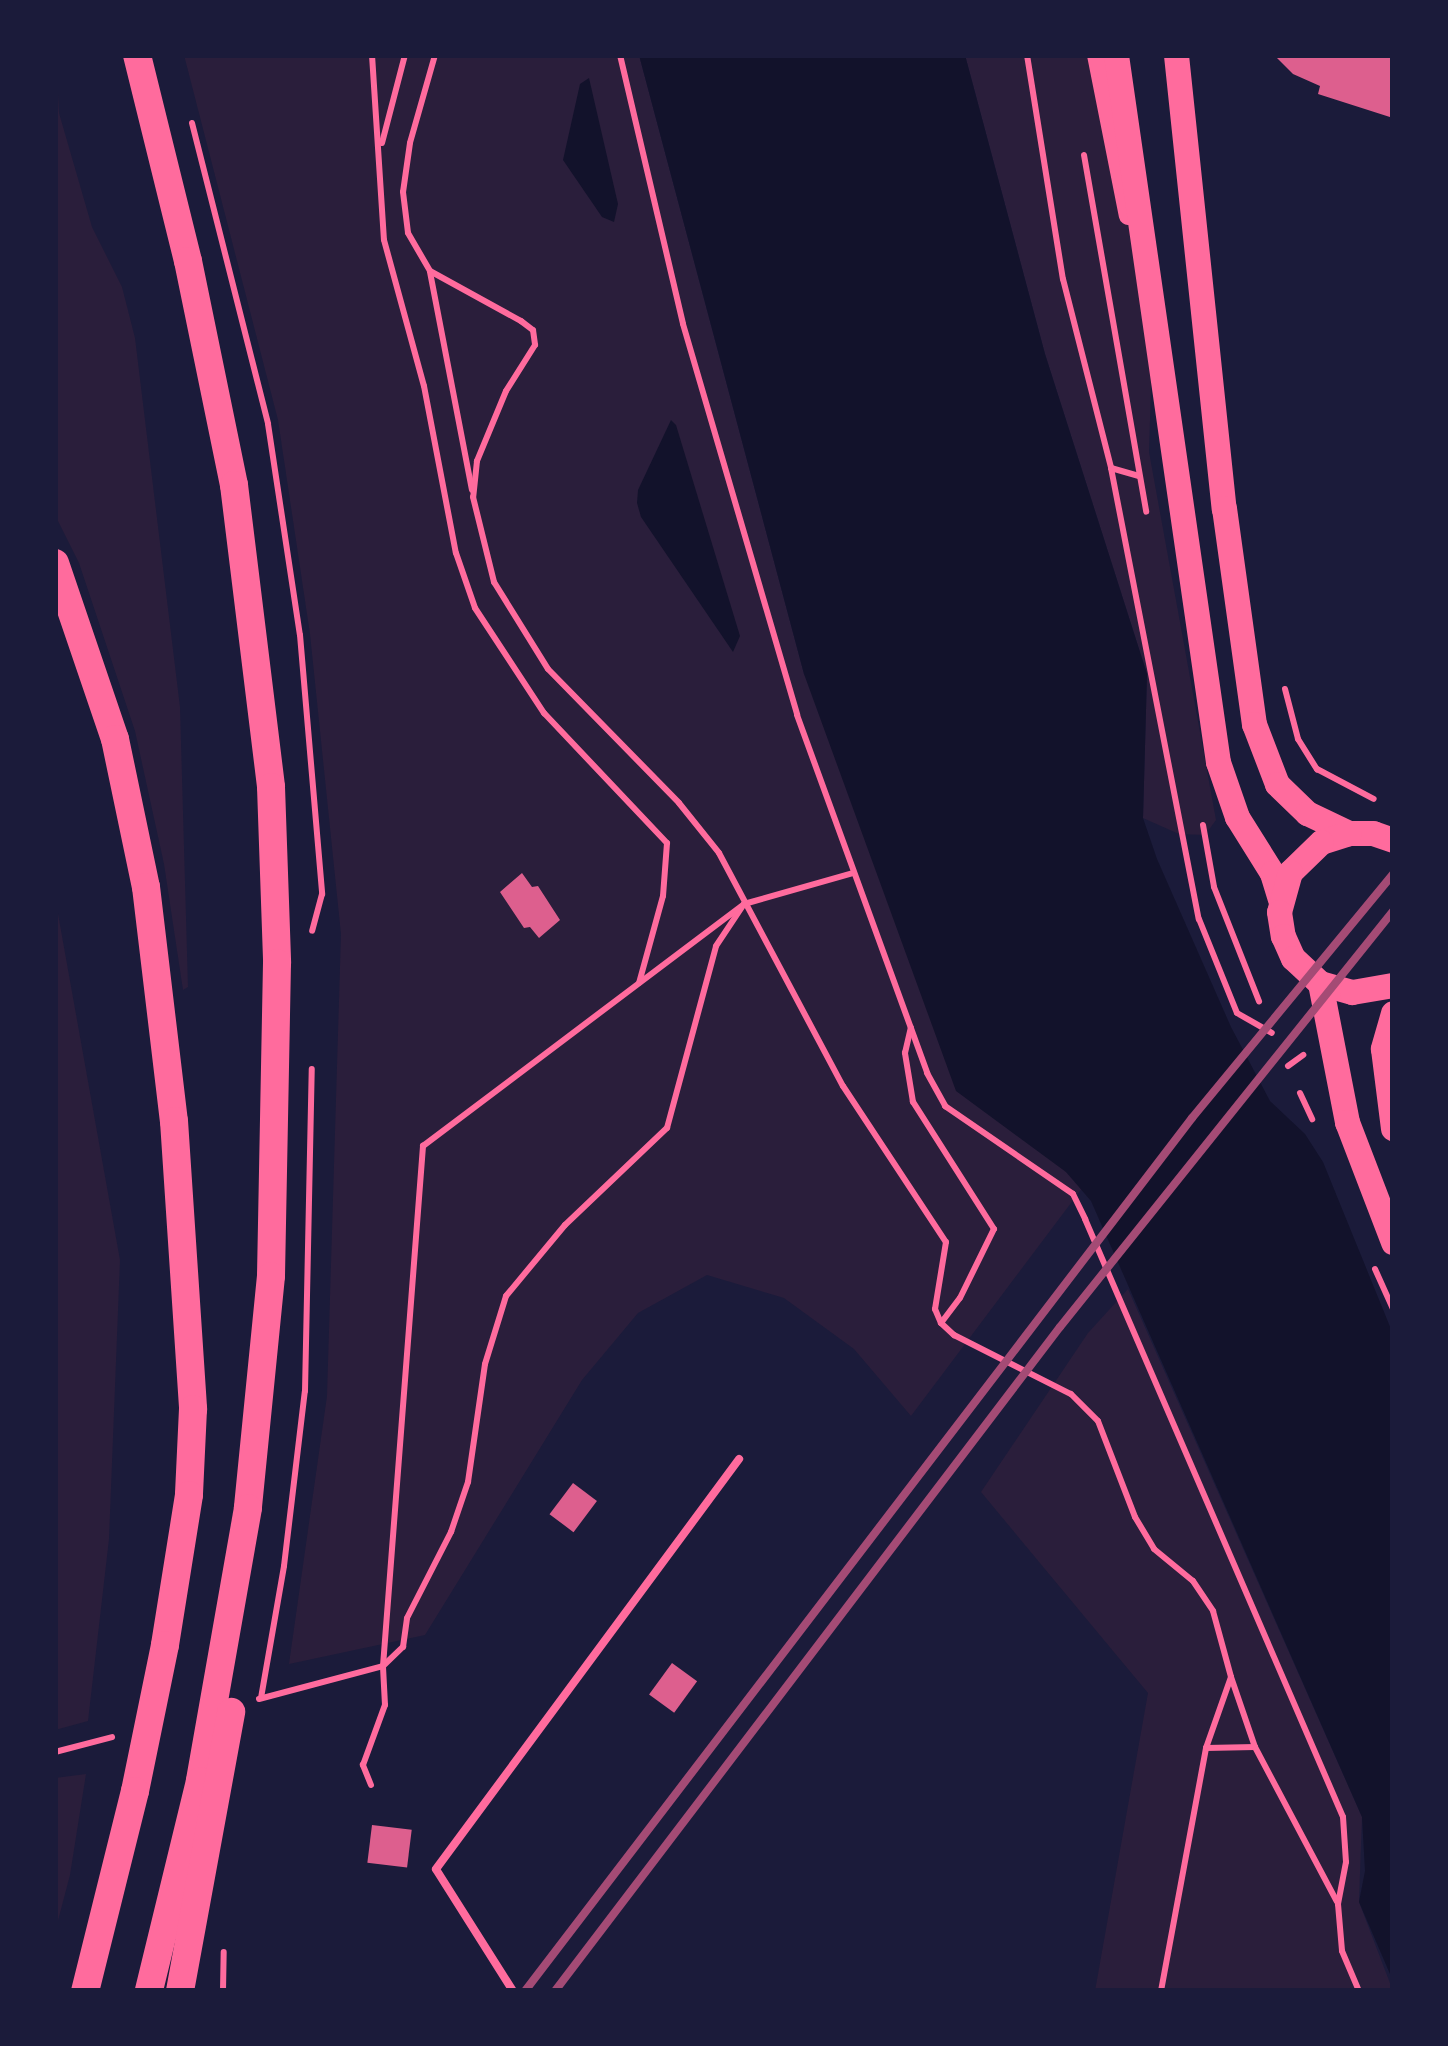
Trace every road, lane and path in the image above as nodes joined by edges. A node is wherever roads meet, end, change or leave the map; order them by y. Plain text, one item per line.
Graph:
1 (137, 55) edge
2 (372, 55) edge
3 (405, 55) edge
4 (435, 55) edge
5 (620, 55) edge
6 (1027, 55) edge
7 (1096, 55) edge
8 (1116, 55) edge
9 (1176, 55) edge
10 (1081, 140) dead end
11 (380, 150) junction
12 (430, 270) junction
13 (1153, 325) junction
14 (1111, 468) junction
15 (1139, 476) junction
16 (473, 497) junction
17 (1146, 514) dead end
18 (55, 563) edge
19 (1327, 776) dead end
20 (1373, 799) dead end
21 (1202, 816) dead end
22 (1348, 833) junction
23 (1393, 840) edge
24 (853, 873) junction
25 (1280, 899) junction
26 (744, 904) junction
27 (1320, 983) junction
28 (639, 984) junction
29 (1393, 985) edge
30 (1259, 1001) dead end
31 (1393, 1013) edge
32 (911, 1027) junction
33 (1272, 1033) dead end
34 (1393, 1128) edge
35 (1393, 1242) edge
36 (941, 1324) junction
37 (740, 1459) dead end
38 (238, 1580) junction
39 (383, 1666) junction
40 (1231, 1677) junction
41 (324, 1682) dead end
42 (1255, 1747) junction
43 (1206, 1748) junction
44 (372, 1784) dead end
45 (1338, 1904) junction
46 (85, 1991) edge
47 (149, 1991) edge
48 (180, 1991) edge
49 (513, 1991) edge
50 (1161, 1991) edge
51 (1359, 1991) edge

1 - 38 highway
2 - 11 path
3 - 11 path
4 - 12 path
5 - 24 path
6 - 14 path
7 - 13 street
8 - 13 main road
9 - 22 main road
10 - 15 path
11 - 28 path
12 - 16 path
12 - 16 path
13 - 25 main road
14 - 15 path
14 - 33 path
15 - 17 path
16 - 26 path
18 - 46 highway
19 - 20 path
21 - 30 path
22 - 23 main road
22 - 25 main road
24 - 26 path
24 - 32 path
25 - 27 main road
26 - 28 path
26 - 36 path
26 - 39 path
27 - 29 main road
27 - 35 main road
28 - 39 path
31 - 34 main road
32 - 36 path
32 - 45 path
36 - 40 path
37 - 49 lane
38 - 47 highway
38 - 48 highway
39 - 41 path
39 - 44 path
40 - 42 path
40 - 43 path
42 - 43 path
42 - 45 path
43 - 50 path
45 - 51 path

